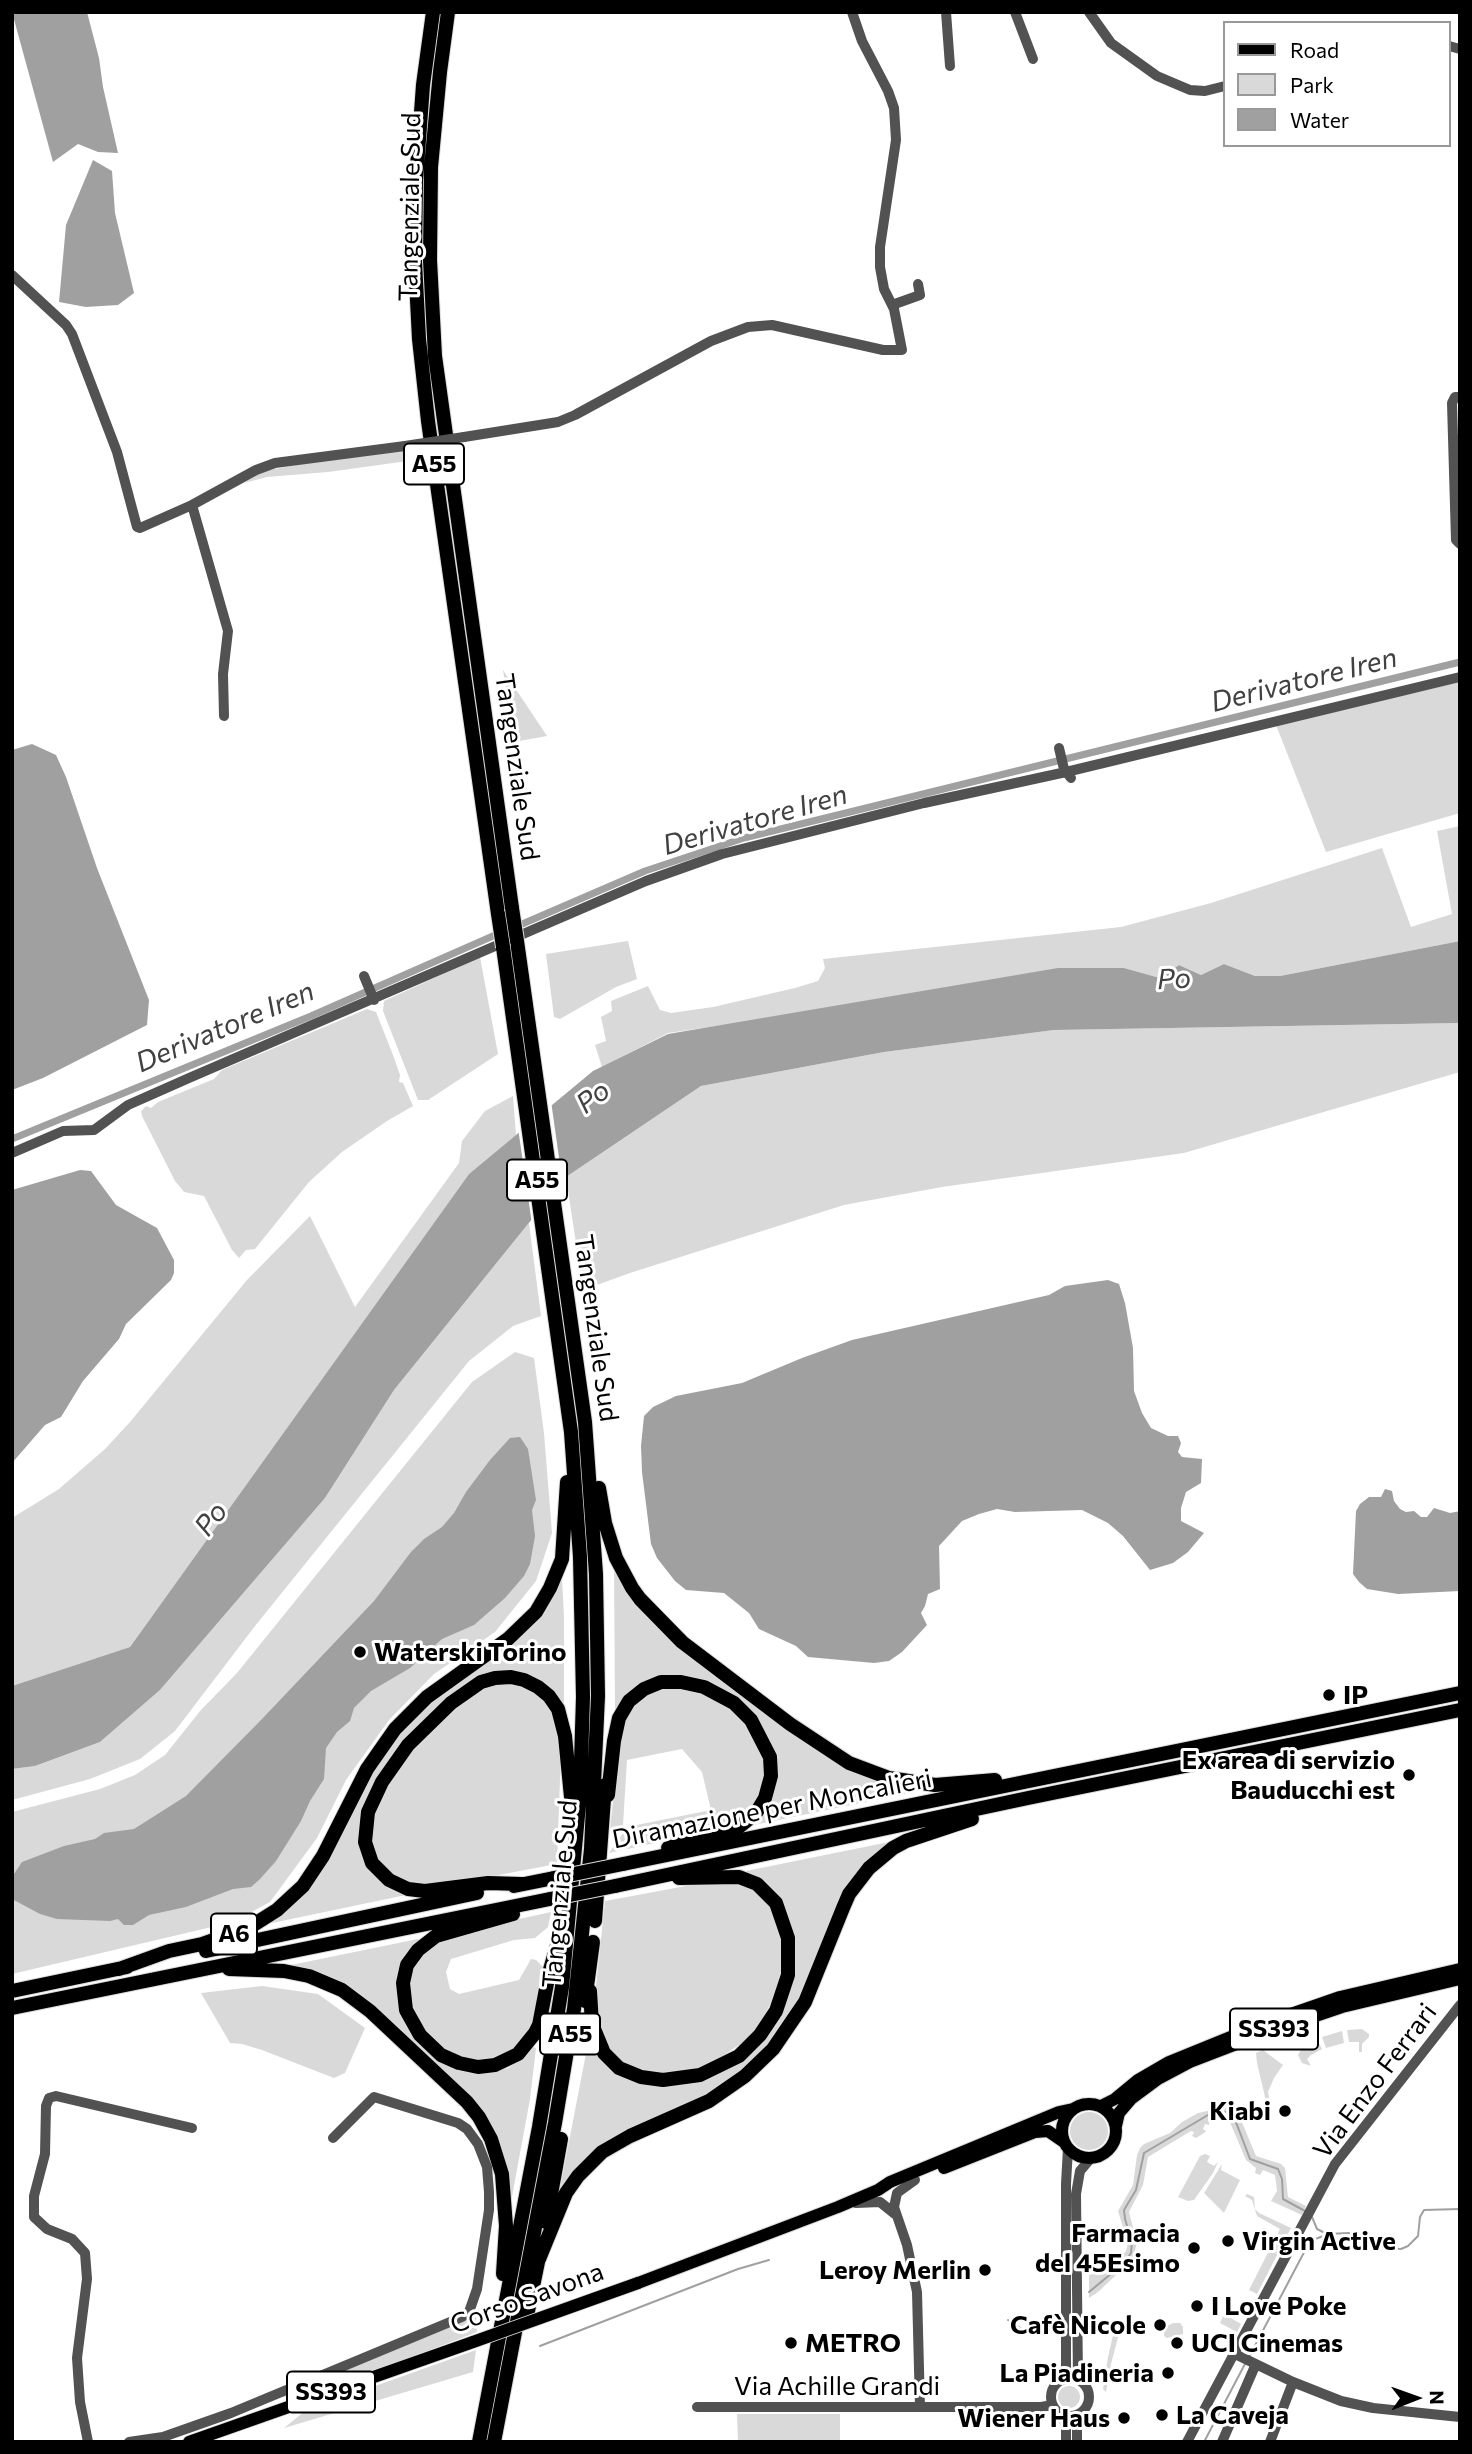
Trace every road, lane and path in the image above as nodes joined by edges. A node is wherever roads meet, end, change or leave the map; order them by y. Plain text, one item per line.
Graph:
1 (433, 12) edge
2 (448, 12) edge
3 (852, 12) edge
4 (946, 12) edge
5 (1015, 12) edge
6 (1088, 12) edge
7 (1033, 59) dead end
8 (950, 66) dead end
9 (1224, 86) edge
10 (12, 275) edge
11 (918, 284) dead end
12 (892, 305) junction
13 (1460, 397) edge
14 (192, 505) junction
15 (1460, 544) edge
16 (1460, 677) edge
17 (224, 716) dead end
18 (1059, 748) dead end
19 (1067, 773) junction
20 (364, 976) dead end
21 (374, 1000) junction
22 (12, 1153) edge
23 (574, 1399) junction
24 (567, 1482) junction
25 (1460, 1693) edge
26 (598, 1696) junction
27 (1460, 1710) edge
28 (1045, 1778) junction
29 (571, 1797) junction
30 (1028, 1798) junction
31 (604, 1810) junction
32 (646, 1859) junction
33 (667, 1875) junction
34 (521, 1884) junction
35 (530, 1903) junction
36 (559, 1939) junction
37 (590, 1967) junction
38 (210, 1968) junction
39 (119, 1969) junction
40 (1460, 1969) edge
41 (1460, 1979) edge
42 (12, 1991) edge
43 (1460, 2005) edge
44 (12, 2008) edge
45 (555, 2038) junction
46 (1101, 2106) junction
47 (1073, 2109) junction
48 (1116, 2126) junction
49 (192, 2128) dead end
50 (332, 2138) dead end
51 (1066, 2145) junction
52 (1091, 2158) junction
53 (915, 2180) junction
54 (878, 2190) junction
55 (838, 2207) junction
56 (895, 2214) junction
57 (539, 2259) junction
58 (500, 2329) junction
59 (1246, 2361) junction
60 (508, 2368) junction
61 (1063, 2380) junction
62 (1078, 2380) junction
63 (1293, 2382) junction
64 (1053, 2405) junction
65 (700, 2406) dead end
66 (920, 2407) junction
67 (1063, 2415) junction
68 (1077, 2415) junction
69 (1460, 2417) edge
70 (88, 2442) edge
71 (129, 2442) edge
72 (189, 2442) edge
73 (479, 2442) edge
74 (494, 2442) edge
75 (1066, 2442) edge
76 (1077, 2442) edge
77 (1187, 2442) edge
78 (1222, 2442) edge
79 (1270, 2442) edge

1 - 23 highway, Tangenziale Sud / A55, bridge
2 - 23 highway, Tangenziale Sud / A55, bridge
3 - 12 street
4 - 8 street
5 - 7 street
6 - 9 street
10 - 14 street
11 - 12 street
12 - 14 street, bridge
13 - 15 street
14 - 17 street
16 - 19 street
18 - 19 street
19 - 21 street
20 - 21 street
21 - 22 street
23 - 24 highway, A6
23 - 26 highway, Tangenziale Sud / A55
23 - 28 highway
23 - 45 highway, Tangenziale Sud / A55
24 - 29 highway
24 - 39 highway, A6
25 - 28 highway, Diramazione per Moncalieri
26 - 31 highway
26 - 60 highway, Tangenziale Sud / A55
27 - 30 highway, Diramazione per Moncalieri
28 - 32 highway, Diramazione per Moncalieri
29 - 34 highway
29 - 36 highway, A55
30 - 33 highway, Diramazione per Moncalieri
30 - 57 highway
31 - 32 highway
31 - 37 highway
32 - 34 highway, Diramazione per Moncalieri, bridge
33 - 35 highway, Diramazione per Moncalieri, bridge
33 - 37 highway
34 - 39 highway, Diramazione per Moncalieri
35 - 36 highway
35 - 38 highway, Diramazione per Moncalieri
36 - 45 highway, A55
37 - 57 highway
38 - 44 highway, Diramazione per Moncalieri
38 - 58 highway
39 - 42 highway, Diramazione per Moncalieri
40 - 46 main road, Corso Savona / SS393
41 - 48 main road, SS393
43 - 59 street, Via Enzo Ferrari
45 - 58 highway, Tangenziale Sud / A55
46 - 47 main road, Corso Savona / SS393
46 - 48 main road
47 - 51 main road
47 - 54 main road, Corso Savona / SS393
48 - 52 main road, SS393
49 - 70 street
50 - 71 street, Corso Savona
51 - 52 main road, Corso Savona / SS393
51 - 53 main road, Corso Savona / SS393
51 - 61 street
52 - 62 street
53 - 54 main road, Corso Savona / SS393
53 - 56 street
54 - 55 main road, Corso Savona / SS393
55 - 56 street
55 - 72 main road, Corso Savona / SS393, bridge
56 - 66 street
57 - 60 highway
58 - 73 highway, Tangenziale Sud / A55
59 - 63 street
59 - 77 street, Via Enzo Ferrari
59 - 78 street
60 - 74 highway, Tangenziale Sud / A55
61 - 62 street
61 - 64 street
62 - 68 street
63 - 69 street
63 - 79 street
64 - 66 street, Via Achille Grandi
64 - 67 street
65 - 66 street, Via Achille Grandi
67 - 68 street
67 - 75 street
68 - 76 street

